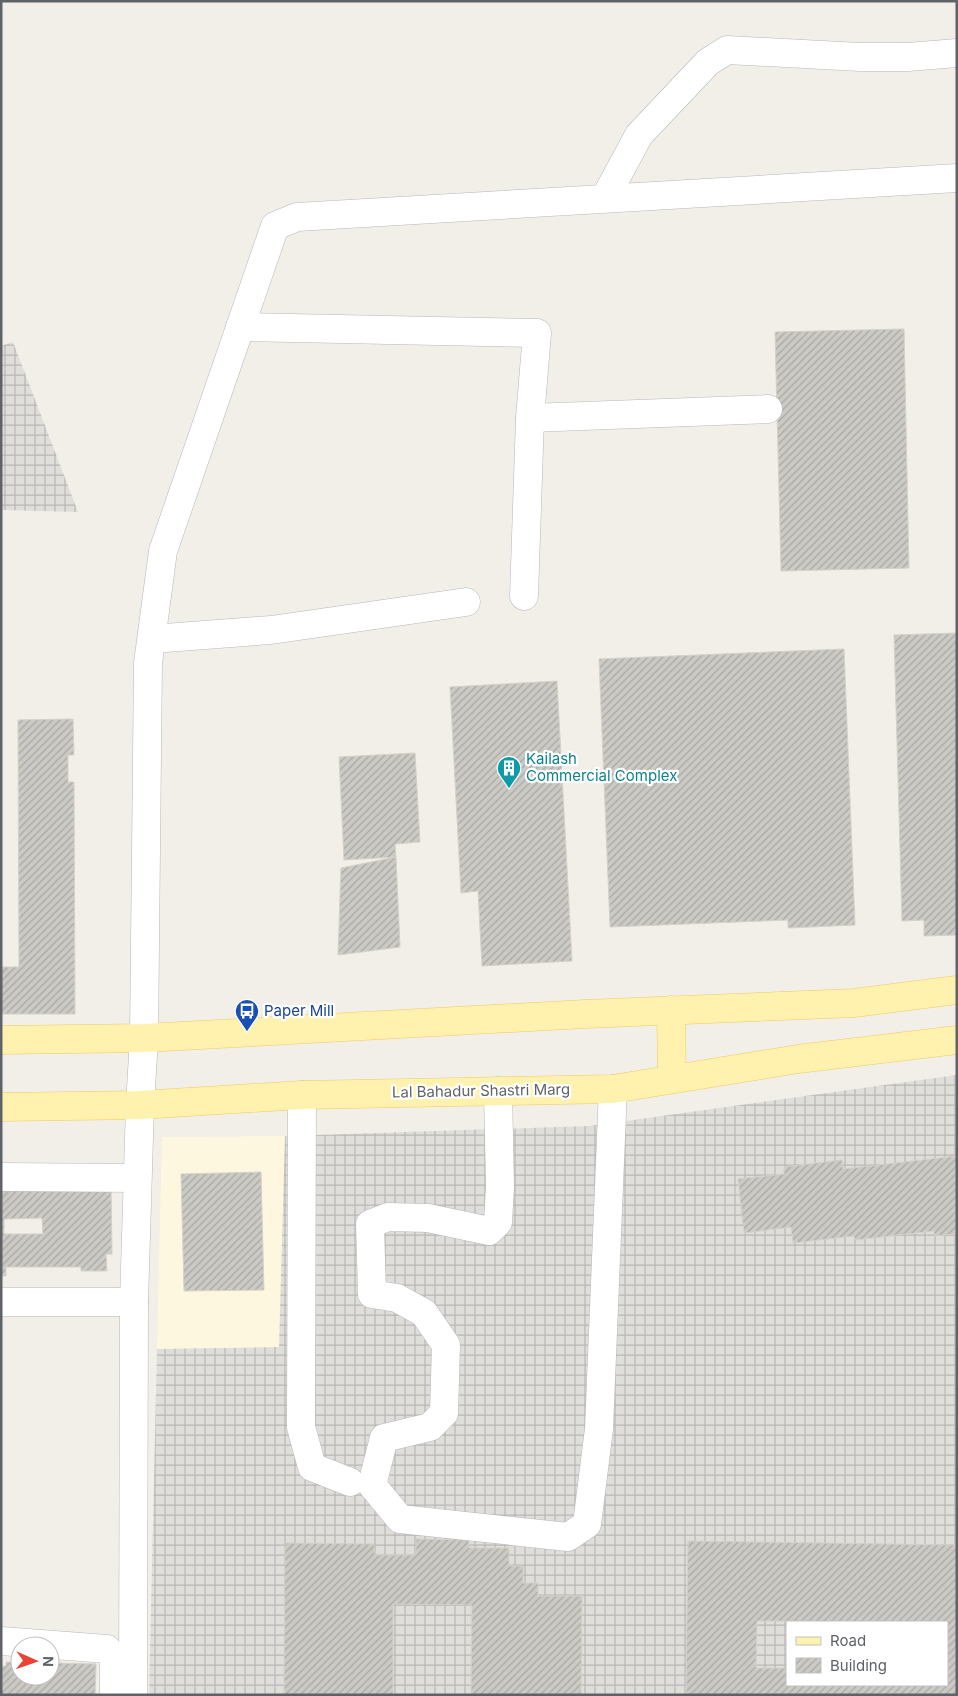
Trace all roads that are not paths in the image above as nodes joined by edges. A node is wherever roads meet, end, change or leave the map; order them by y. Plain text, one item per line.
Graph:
1 (957, 53) edge
2 (957, 178) edge
3 (605, 198) junction
4 (240, 327) junction
5 (768, 409) dead end
6 (530, 418) junction
7 (524, 596) dead end
8 (466, 602) dead end
9 (152, 639) junction
10 (957, 990) edge
11 (671, 1010) junction
12 (144, 1038) junction
13 (1, 1040) edge
14 (957, 1040) edge
15 (672, 1079) junction
16 (613, 1089) junction
17 (498, 1091) junction
18 (302, 1095) junction
19 (140, 1105) junction
20 (1, 1107) edge
21 (1, 1177) edge
22 (138, 1178) junction
23 (1, 1302) edge
24 (134, 1302) junction
25 (350, 1482) dead end
26 (1, 1641) edge
27 (114, 1695) edge
28 (134, 1695) edge

1 - 3 street
2 - 3 street
3 - 4 street
4 - 6 street
4 - 9 street
5 - 6 street
6 - 7 street
8 - 9 street
9 - 12 street
10 - 11 main road
11 - 12 main road
11 - 15 main road
12 - 13 main road
12 - 19 street
14 - 15 main road, Lal Bahadur Shastri Marg
15 - 16 main road, Lal Bahadur Shastri Marg
16 - 17 main road, Lal Bahadur Shastri Marg
16 - 17 street
17 - 18 main road, Lal Bahadur Shastri Marg
18 - 19 main road, Lal Bahadur Shastri Marg
18 - 25 street
19 - 20 main road, Lal Bahadur Shastri Marg
19 - 22 street
21 - 22 street
22 - 24 street
23 - 24 street
24 - 28 street
26 - 27 street

